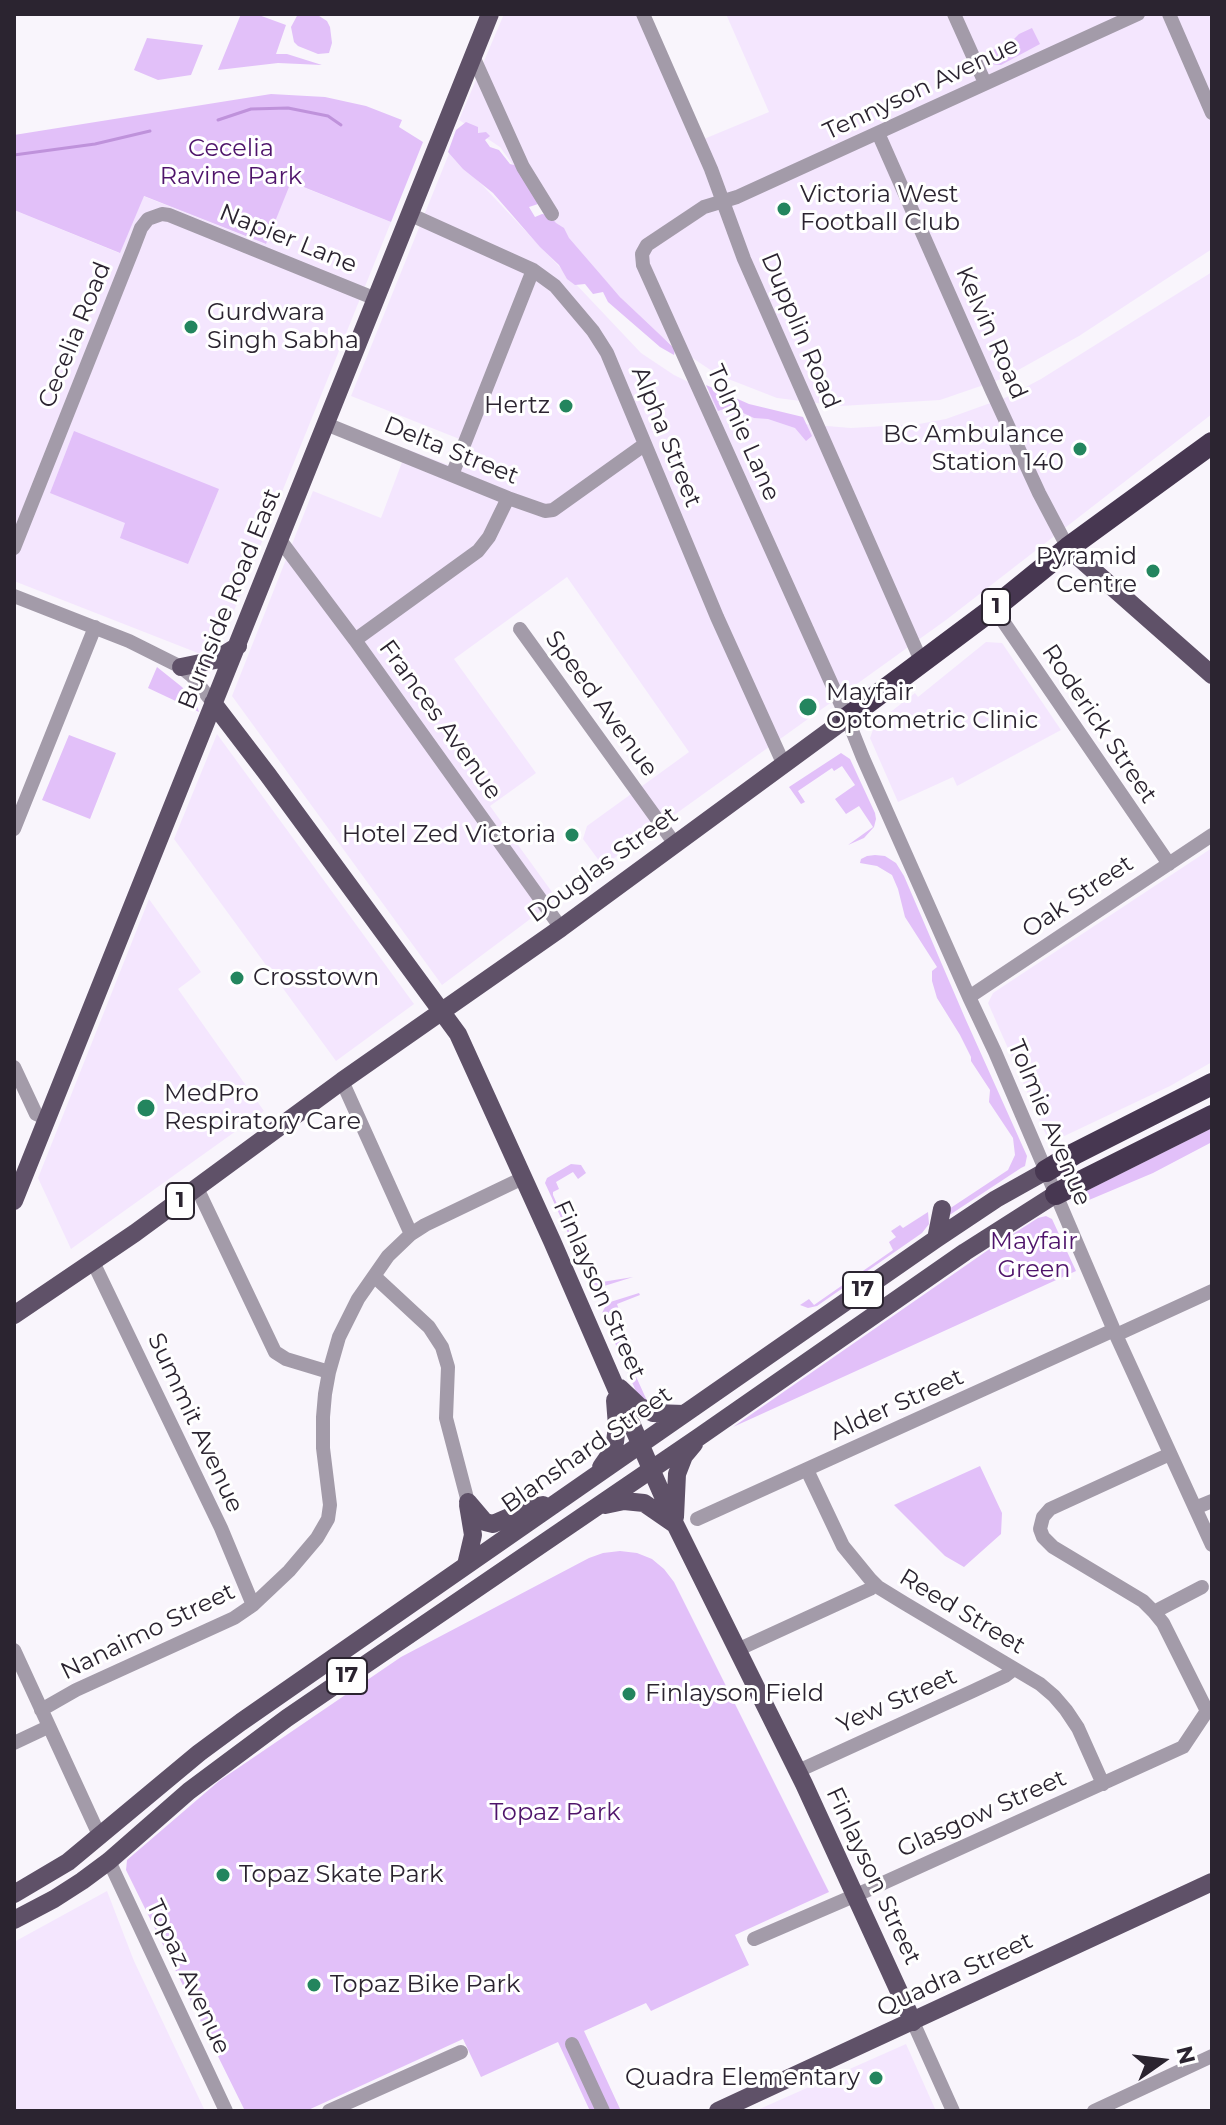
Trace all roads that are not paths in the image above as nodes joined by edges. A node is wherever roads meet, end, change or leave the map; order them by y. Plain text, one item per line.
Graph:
1 (490, 14) edge
2 (643, 14) edge
3 (954, 14) edge
4 (1138, 14) edge
5 (1169, 14) edge
6 (473, 56) junction
7 (985, 83) junction
8 (1212, 113) edge
9 (878, 133) junction
10 (722, 201) junction
11 (409, 214) junction
12 (552, 214) dead end
13 (141, 228) joint
14 (533, 270) junction
15 (376, 299) junction
16 (326, 424) junction
17 (1212, 443) edge
18 (644, 445) junction
19 (452, 475) junction
20 (508, 498) junction
21 (280, 540) junction
22 (14, 548) edge
23 (1068, 548) junction
24 (14, 596) edge
25 (994, 608) junction
26 (95, 627) junction
27 (520, 629) dead end
28 (355, 640) junction
29 (238, 646) junction
30 (922, 663) junction
31 (181, 667) junction
32 (1212, 675) edge
33 (213, 703) junction
34 (847, 718) junction
35 (784, 765) junction
36 (14, 829) edge
37 (1212, 835) edge
38 (675, 844) junction
39 (1169, 864) junction
40 (561, 928) junction
41 (969, 997) junction
42 (442, 1011) junction
43 (14, 1067) edge
44 (342, 1081) junction
45 (1212, 1084) edge
46 (1212, 1116) edge
47 (47, 1119) junction
48 (1046, 1171) junction
49 (523, 1178) junction
50 (197, 1188) junction
51 (1056, 1194) junction
52 (14, 1201) edge
53 (942, 1209) dead end
54 (411, 1234) junction
55 (936, 1239) junction
56 (93, 1262) junction
57 (374, 1276) junction
58 (1212, 1291) edge
59 (14, 1315) edge
60 (1115, 1333) junction
61 (329, 1372) junction
62 (614, 1382) junction
63 (684, 1414) junction
64 (699, 1437) junction
65 (640, 1445) junction
66 (1170, 1454) junction
67 (650, 1470) junction
68 (807, 1470) junction
69 (593, 1478) junction
70 (1212, 1501) edge
71 (468, 1502) junction
72 (557, 1502) junction
73 (597, 1507) junction
74 (1195, 1508) junction
75 (697, 1519) dead end
76 (675, 1524) junction
77 (1212, 1545) edge
78 (466, 1565) junction
79 (875, 1585) junction
80 (1202, 1587) dead end
81 (253, 1605) junction
82 (1154, 1612) junction
83 (14, 1650) edge
84 (737, 1650) junction
85 (1014, 1669) junction
86 (41, 1710) junction
87 (1210, 1710) edge
88 (48, 1727) junction
89 (14, 1743) edge
90 (798, 1771) junction
91 (1103, 1784) junction
92 (100, 1837) junction
93 (109, 1861) junction
94 (1212, 1882) edge
95 (14, 1894) edge
96 (856, 1895) junction
97 (14, 1917) edge
98 (754, 1939) dead end
99 (913, 2022) junction
100 (572, 2044) dead end
101 (461, 2052) dead end
102 (1212, 2056) edge
103 (226, 2111) edge
104 (329, 2111) edge
105 (603, 2111) edge
106 (718, 2111) edge
107 (953, 2111) edge
108 (1094, 2111) edge

1 - 6 main road, Burnside Road East
2 - 10 street, Dupplin Road
3 - 7 street
4 - 7 street, Tennyson Avenue
5 - 8 street
6 - 11 main road, Burnside Road East
6 - 12 street
7 - 9 street, Tennyson Avenue
9 - 10 street, Tennyson Avenue
9 - 23 street, Kelvin Road
10 - 30 street, Dupplin Road
10 - 34 street, Tolmie Lane
11 - 14 street, Alpha Street
11 - 15 main road, Burnside Road East
13 - 15 street, Napier Lane
13 - 22 street, Cecelia Road
14 - 18 street, Alpha Street
14 - 19 street
15 - 16 main road, Burnside Road East
16 - 19 street, Delta Street
16 - 21 main road, Burnside Road East
17 - 23 highway, Douglas Street / 1
18 - 20 street, Delta Street
18 - 35 street, Alpha Street
19 - 20 street, Delta Street
20 - 28 street
21 - 28 street, Frances Avenue
21 - 29 main road, Burnside Road East
23 - 25 highway, Douglas Street / 1
23 - 32 main road
24 - 26 street
25 - 30 highway, Douglas Street / 1
25 - 39 street, Roderick Street
26 - 31 street
26 - 36 street
27 - 38 street, Speed Avenue
28 - 40 street, Frances Avenue
29 - 31 main road
29 - 33 main road, Burnside Road East
30 - 34 highway, Douglas Street / 1
31 - 33 street
33 - 42 main road, Finlayson Street
33 - 47 main road, Burnside Road East
34 - 35 main road, Douglas Street / 1
34 - 41 street, Tolmie Avenue
35 - 38 main road, Douglas Street / 1
37 - 39 street, Oak Street
38 - 40 main road, Douglas Street / 1
39 - 41 street, Oak Street
40 - 42 main road, Douglas Street / 1
41 - 48 street, Tolmie Avenue
42 - 44 main road, Douglas Street / 1
42 - 49 main road, Finlayson Street
43 - 47 street
44 - 50 main road, Douglas Street / 1
44 - 54 street
45 - 48 highway, Blanshard Street / 17
46 - 51 highway, 17
47 - 52 main road, Burnside Road East
48 - 51 street, Tolmie Avenue
48 - 55 main road, Blanshard Street / 17
49 - 54 street, Nanaimo Street
49 - 62 main road, Finlayson Street
50 - 56 main road, Douglas Street / 1
50 - 61 street
51 - 60 street, Tolmie Avenue
51 - 64 main road, 17
53 - 55 main road
54 - 57 street, Nanaimo Street
55 - 63 main road, Blanshard Street / 17
56 - 59 main road, Douglas Street / 1
56 - 81 street, Summit Avenue
57 - 61 street, Nanaimo Street
57 - 71 street
58 - 60 street, Alder Street
60 - 66 street, Tolmie Avenue
60 - 68 street, Alder Street
61 - 81 street, Nanaimo Street
62 - 63 main road
62 - 65 main road, Finlayson Street
62 - 69 main road
63 - 65 main road, Blanshard Street / 17
64 - 67 main road, 17
64 - 76 main road
65 - 67 main road, Finlayson Street
65 - 69 main road, Blanshard Street / 17
66 - 74 street, Tolmie Avenue
66 - 82 street
67 - 73 main road, 17
67 - 76 main road, Finlayson Street
68 - 75 street, Alder Street
68 - 79 street, Reed Street
69 - 72 main road, Blanshard Street / 17
70 - 74 street
71 - 72 main road
71 - 78 main road
72 - 78 main road, Blanshard Street / 17
73 - 76 main road
73 - 93 main road, 17
74 - 77 street, Tolmie Avenue
76 - 84 main road, Finlayson Street
78 - 92 main road, Blanshard Street / 17
79 - 84 street
79 - 85 street, Reed Street
80 - 82 street
81 - 86 street, Nanaimo Street
82 - 87 street
83 - 86 street
84 - 90 main road, Finlayson Street
85 - 90 street, Yew Street
85 - 91 street, Reed Street
86 - 88 street
87 - 91 street, Glasgow Street
88 - 89 street
88 - 92 street
90 - 96 main road, Finlayson Street
91 - 96 street, Glasgow Street
92 - 95 main road, Blanshard Street / 17
92 - 97 main road
93 - 97 main road, 17
93 - 103 street, Topaz Avenue
94 - 99 main road, Quadra Street
96 - 98 street, Glasgow Street
96 - 99 main road, Finlayson Street
99 - 106 main road, Quadra Street
99 - 107 street, Finlayson Street
100 - 105 street
101 - 104 street
102 - 108 street

